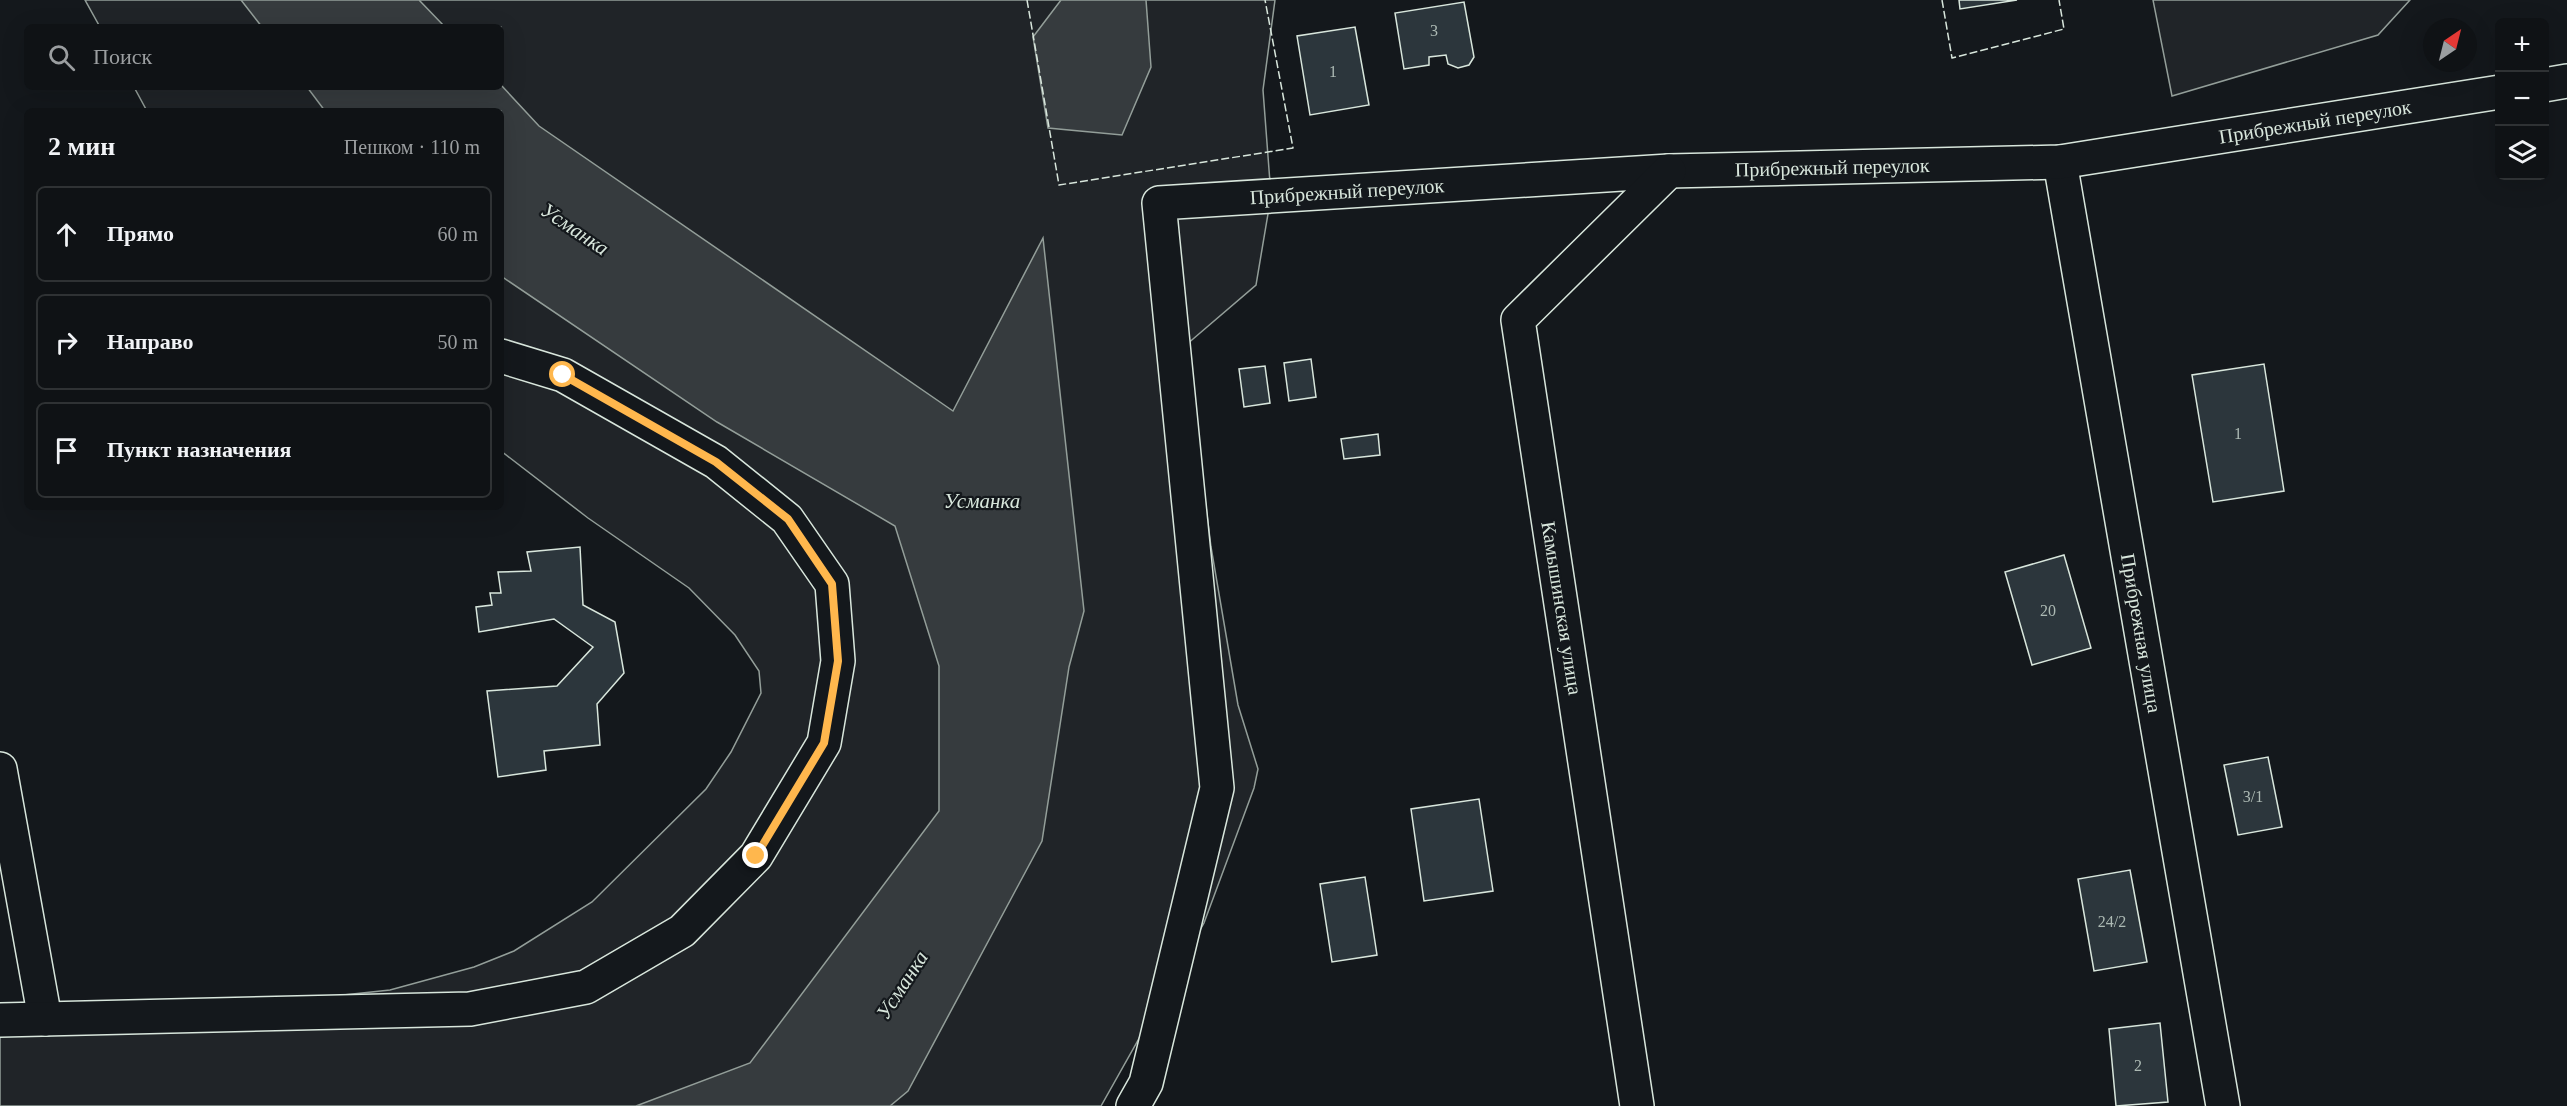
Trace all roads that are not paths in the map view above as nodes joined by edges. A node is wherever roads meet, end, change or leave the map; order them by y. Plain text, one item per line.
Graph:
1 (2567, 81) edge
2 (2549, 84) edge
3 (2495, 93) edge
4 (2060, 162) junction
5 (1669, 171) junction
6 (504, 357) edge
7 (0, 769) edge
8 (45, 1019) junction
9 (0, 1020) edge
10 (1134, 1106) edge
11 (1637, 1106) edge
12 (2223, 1106) edge

1 - 2 street
3 - 4 street, Прибрежный переулок
4 - 5 street, Прибрежный переулок
4 - 12 street, Прибрежная улица
5 - 10 street, Прибрежный переулок
5 - 11 street, Камышинская улица
6 - 8 street
7 - 8 street
8 - 9 street

